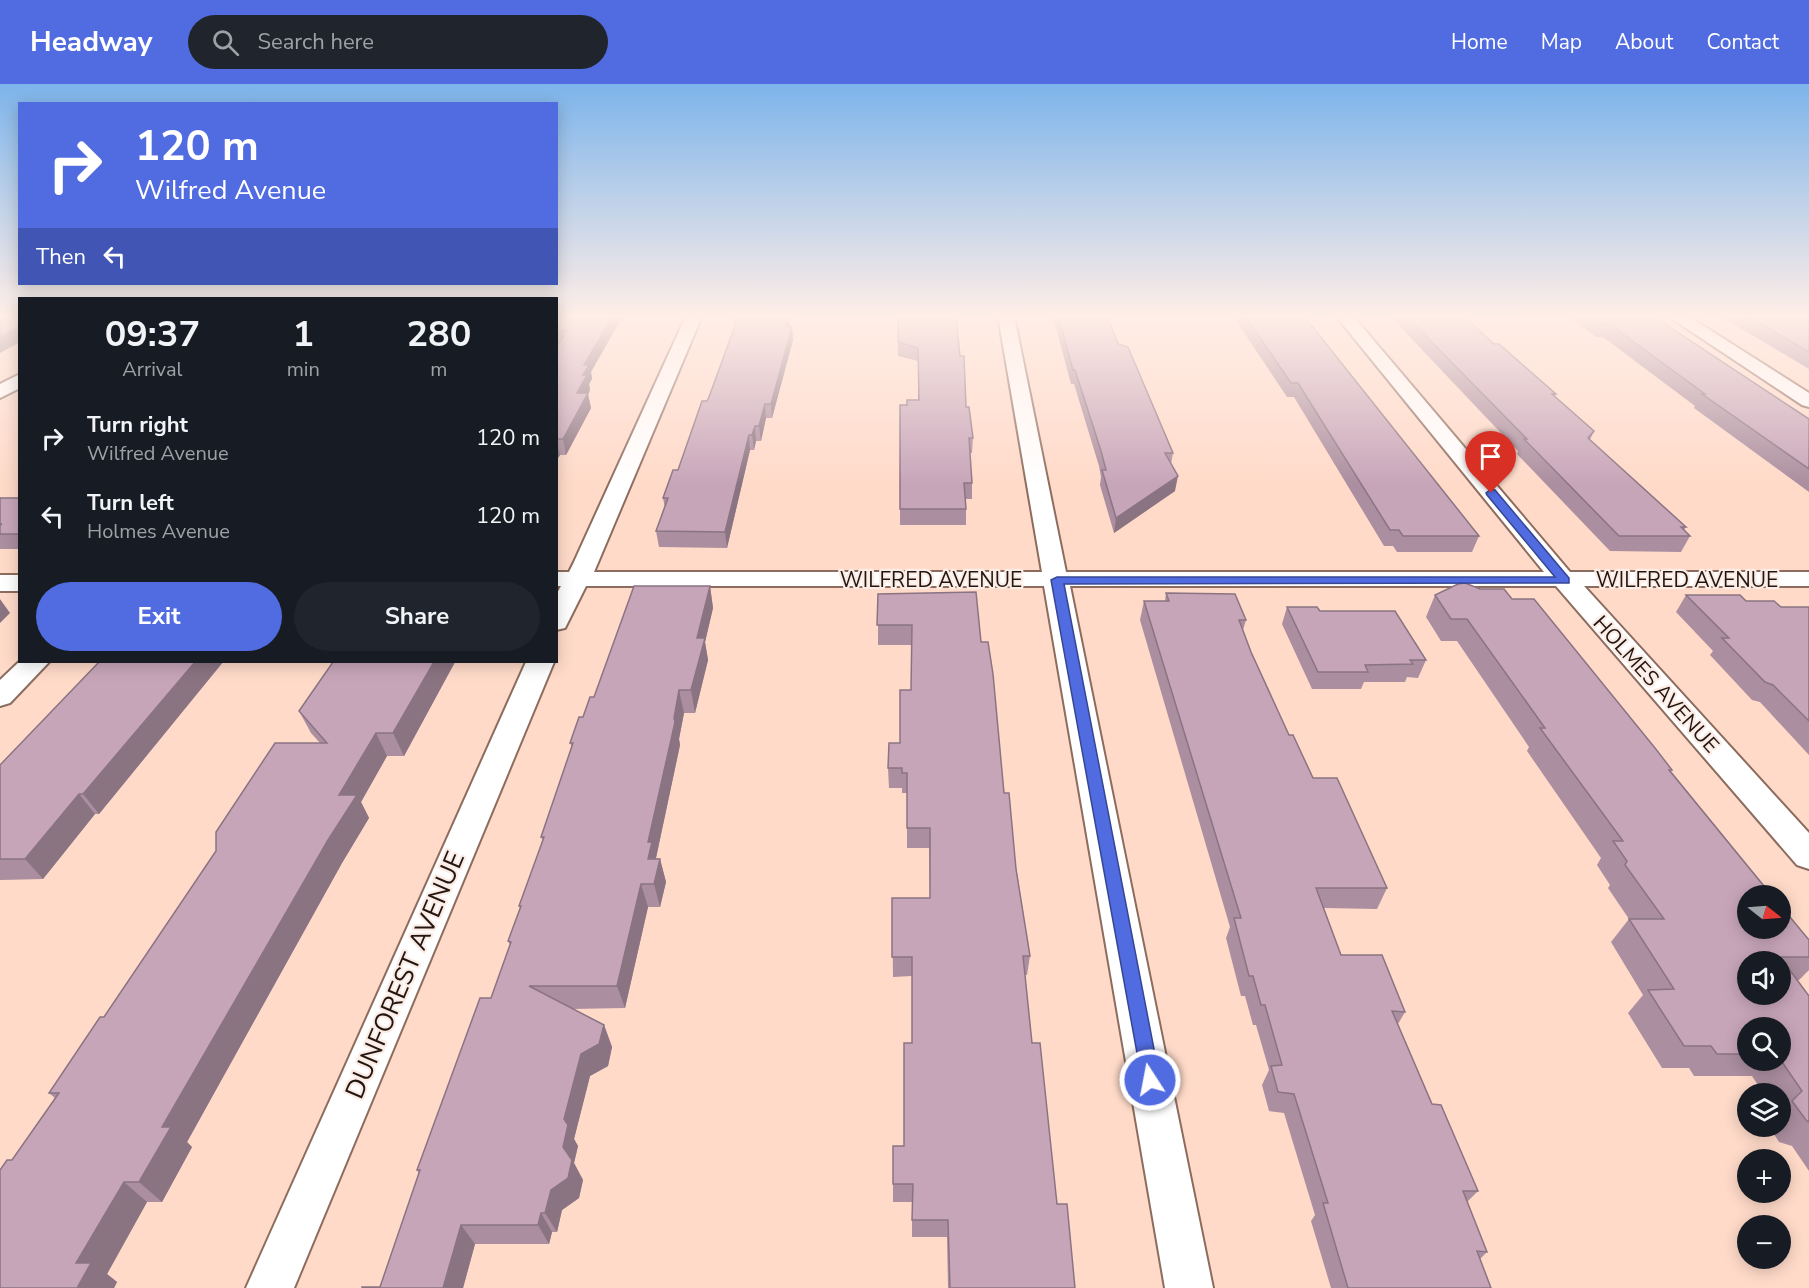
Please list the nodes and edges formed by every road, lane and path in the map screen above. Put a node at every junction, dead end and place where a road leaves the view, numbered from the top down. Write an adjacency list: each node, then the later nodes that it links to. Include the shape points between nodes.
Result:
1 (667, 372): 8 (street)
2 (1017, 372): 10 (street)
3 (1391, 372): 11 (street, HOLMES AVENUE)
4 (1764, 372): 7 (street)
5 (18, 380): 6 (street)
6 (0, 392)
7 (1809, 401)
8 (567, 579): 10 (street, WILFRED AVENUE); 14 (street)
9 (1809, 579): 11 (street, WILFRED AVENUE)
10 (1057, 580): 11 (street, WILFRED AVENUE); 20 (street)
11 (1565, 581): 18 (street, HOLMES AVENUE)
12 (0, 583): 13 (street)
13 (18, 583)
14 (558, 614)
15 (34, 663): 17 (street)
16 (540, 663): 19 (street, DUNFOREST AVENUE)
17 (0, 696)
18 (1809, 856)
19 (270, 1288)
20 (1189, 1288)

